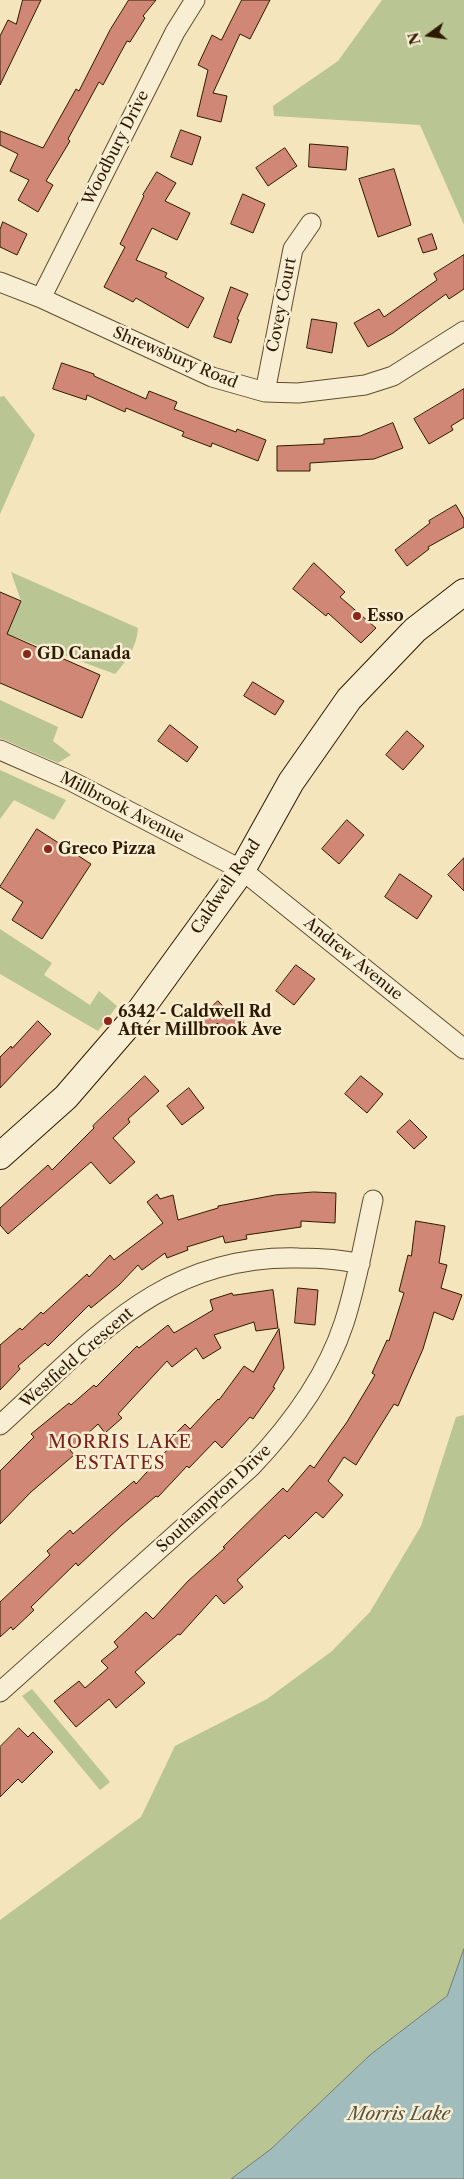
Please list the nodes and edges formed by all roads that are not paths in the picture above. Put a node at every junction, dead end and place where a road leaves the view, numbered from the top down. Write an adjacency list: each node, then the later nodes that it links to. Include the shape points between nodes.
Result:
1 (195, 0): 4 (street, Woodbury Drive, via 175,32)
2 (311, 223): 6 (street, Covey Court, via 293,249)
3 (0, 282): 4 (street, Shrewsbury Road)
4 (41, 298): 6 (street, Shrewsbury Road, via 212,378)
5 (464, 331): 6 (street, Shrewsbury Road, via 393,376 365,385 306,393)
6 (264, 392)
7 (464, 592): 9 (street, Caldwell Road, via 409,635 349,699 291,782)
8 (0, 750): 9 (street, Millbrook Avenue, via 71,781)
9 (242, 870): 10 (street, Andrew Avenue); 11 (street, Caldwell Road, via 136,1016 100,1059 66,1097)
10 (464, 1049)
11 (0, 1156)
12 (373, 1200): 13 (street, Southampton Drive)
13 (360, 1264): 14 (street, Westfield Crescent, via 310,1258 271,1258 225,1264 190,1276 147,1298 117,1320); 15 (street, Southampton Drive, via 344,1323 331,1354 299,1410 276,1441 252,1467)
14 (0, 1425)
15 (0, 1692)

